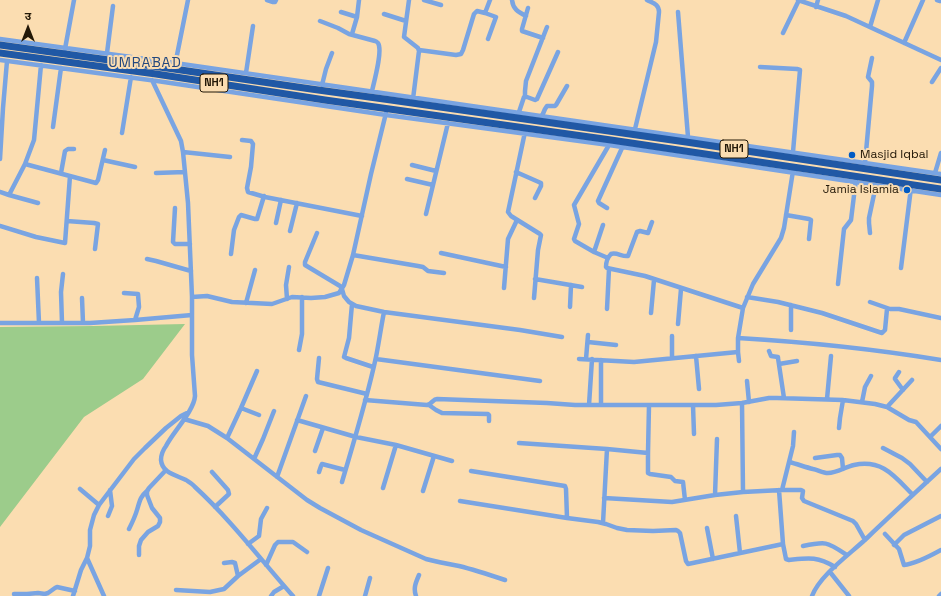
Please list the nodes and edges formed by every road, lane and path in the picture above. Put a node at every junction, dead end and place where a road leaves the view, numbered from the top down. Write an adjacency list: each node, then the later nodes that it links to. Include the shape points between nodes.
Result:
1 (74, 0): 38 (street)
2 (188, 0): 49 (street)
3 (267, 0): 4 (street)
4 (276, 0)
5 (359, 0): 24 (street)
6 (409, 0): 26 (street)
7 (424, 0): 15 (street)
8 (490, 0): 21 (street)
9 (512, 0): 23 (street, via 516,10)
10 (646, 0): 70 (street, via 657,5 659,12 656,42)
11 (798, 0): 17 (street); 30 (street)
12 (818, 0): 17 (street)
13 (878, 0): 29 (street)
14 (923, 0): 35 (street)
15 (440, 5)
16 (113, 6): 41 (street)
17 (816, 6): 29 (street)
18 (528, 8): 23 (street)
19 (341, 12): 24 (street)
20 (678, 12): 72 (street)
21 (485, 13): 34 (street, via 496,18); 37 (street, via 475,13 461,54)
22 (384, 14): 26 (street)
23 (526, 16): 32 (street, via 522,31)
24 (357, 17): 31 (street)
25 (320, 21): 31 (street)
26 (406, 21): 37 (street, via 404,37)
27 (253, 26): 53 (street)
28 (547, 27): 32 (street)
29 (870, 27): 35 (street)
30 (783, 33)
31 (352, 34): 60 (street, via 378,43 379,59)
32 (543, 38): 61 (street, via 526,81)
33 (0, 39): 38 (street)
34 (488, 39)
35 (904, 43): 46 (street)
36 (0, 45): 38 (highway, NH1)
37 (419, 50): 62 (street)
38 (65, 51): 41 (street); 49 (highway, NH1)
39 (558, 52): 61 (street, via 537,99)
40 (0, 53): 45 (highway, NH1)
41 (107, 53): 49 (street)
42 (332, 53): 57 (street)
43 (872, 58): 86 (street, via 868,77 872,86)
44 (0, 60): 47 (street)
45 (21, 60): 47 (street); 48 (highway, NH1)
46 (941, 60)
47 (7, 61): 74 (street)
48 (41, 62): 51 (street); 59 (highway, NH1, via 156,74); 87 (street, via 34,140)
49 (175, 66): 53 (street); 62 (highway, NH1, via 311,90)
50 (760, 67): 81 (street, via 800,70)
51 (61, 68): 54 (street); 67 (street)
52 (941, 68): 56 (street)
53 (246, 73): 57 (street)
54 (131, 77): 55 (street); 69 (street)
55 (152, 80): 59 (street); 80 (street, via 181,141)
56 (932, 82)
57 (322, 85): 60 (street)
58 (568, 86): 65 (street, via 556,105 547,106)
59 (236, 90): 63 (highway, NH1)
60 (372, 91): 62 (street)
61 (525, 97): 64 (street)
62 (413, 100): 64 (highway, NH1)
63 (386, 112): 66 (street); 68 (highway, NH1, via 428,114); 118 (street)
64 (517, 116): 65 (street); 70 (highway, NH1)
65 (542, 116): 70 (street)
66 (448, 124): 68 (street); 90 (street)
67 (53, 127)
68 (525, 131): 71 (highway, NH1); 93 (street)
69 (122, 133)
70 (637, 133): 72 (street); 75 (highway); 101 (highway, NH1)
71 (548, 134): 75 (highway, NH1); 76 (street)
72 (688, 137): 81 (street)
73 (242, 140): 109 (street, via 251,141 253,144 247,190)
74 (1, 143): 84 (street)
75 (637, 144): 91 (highway, NH1)
76 (609, 145): 77 (street); 131 (street, via 574,205 579,224 574,239)
77 (622, 148): 91 (street); 115 (street, via 598,201)
78 (74, 149): 94 (street, via 65,151)
79 (105, 150): 85 (street)
80 (183, 152): 83 (street); 92 (street)
81 (793, 152): 86 (street)
82 (941, 153): 96 (street)
83 (230, 157)
84 (0, 159)
85 (103, 160): 89 (street); 98 (street, via 97,183)
86 (865, 163): 96 (street)
87 (25, 164): 94 (street); 107 (street)
88 (412, 165): 90 (street)
89 (135, 167)
90 (436, 170): 102 (street)
91 (793, 170): 100 (highway, NH1); 117 (street)
92 (185, 172): 95 (street); 129 (street)
93 (516, 172): 110 (street, via 541,183); 119 (street, via 508,212)
94 (61, 173): 98 (street)
95 (156, 173)
96 (935, 173): 97 (street)
97 (941, 174)
98 (70, 176): 120 (street)
99 (407, 179): 102 (street)
100 (856, 179): 103 (street); 104 (highway, NH1, via 882,180); 148 (street, via 850,220 844,229)
101 (941, 180)
102 (433, 185): 116 (street)
103 (876, 185): 104 (street); 127 (street, via 869,218)
104 (911, 187): 105 (highway, NH1); 108 (street); 139 (street)
105 (941, 189)
106 (0, 192): 107 (street)
107 (9, 195): 112 (street)
108 (941, 195)
109 (264, 196): 111 (street); 133 (street, via 258,219 241,215 239,217)
110 (535, 198)
111 (281, 200): 113 (street); 122 (street)
112 (38, 203)
113 (297, 203): 118 (street); 125 (street)
114 (175, 208): 129 (street, via 173,242)
115 (607, 208)
116 (426, 214)
117 (786, 215): 128 (street, via 811,220); 157 (street, via 781,238)
118 (362, 216): 134 (street)
119 (517, 220): 138 (street, via 508,239); 146 (street, via 541,235)
120 (67, 221): 124 (street, via 66,243); 130 (street, via 98,224)
121 (652, 222): 135 (street, via 648,233 637,232 628,256 612,253)
122 (276, 223)
123 (603, 225): 131 (street)
124 (0, 226)
125 (290, 231)
126 (317, 233): 152 (street, via 305,265)
127 (870, 233)
128 (809, 239)
129 (190, 244): 141 (street)
130 (95, 249)
131 (594, 252): 135 (street)
132 (441, 253): 138 (street)
133 (231, 254)
134 (353, 255): 143 (street); 152 (street)
135 (608, 258): 140 (street, via 606,267)
136 (147, 259): 141 (street)
137 (289, 267): 160 (street)
138 (506, 267): 151 (street)
139 (900, 268)
140 (609, 269): 147 (street); 167 (street)
141 (191, 270): 155 (street)
142 (255, 270): 162 (street)
143 (444, 273)
144 (63, 274): 176 (street)
145 (37, 278): 175 (street)
146 (536, 279): 149 (street); 159 (street)
147 (654, 280): 153 (street); 170 (street)
148 (838, 284)
149 (571, 285): 150 (street); 165 (street)
150 (582, 287)
151 (504, 288)
152 (342, 289): 156 (street, via 330,296); 163 (street, via 344,296)
153 (681, 289): 166 (street); 178 (street)
154 (124, 293): 173 (street, via 138,294 139,307)
155 (192, 297): 162 (street, via 207,296); 171 (street)
156 (302, 297): 160 (street); 186 (street)
157 (747, 297): 164 (street); 166 (street)
158 (82, 298): 177 (street)
159 (534, 298)
160 (287, 299): 162 (street, via 272,304)
161 (870, 302): 168 (street)
162 (246, 303)
163 (352, 304): 169 (street); 202 (street, via 349,338 344,357)
164 (791, 305): 168 (street, via 831,315 882,333 885,330); 179 (street)
165 (570, 307)
166 (743, 308): 183 (street)
167 (607, 309)
168 (887, 309): 172 (street)
169 (384, 312): 182 (street); 192 (street)
170 (651, 313)
171 (192, 315): 173 (street); 227 (street, via 195,396)
172 (941, 318)
173 (135, 320): 177 (street)
174 (0, 323): 175 (street)
175 (39, 323): 176 (street)
176 (62, 323): 177 (street)
177 (83, 323)
178 (678, 324)
179 (791, 330)
180 (588, 335): 184 (street)
181 (672, 336): 193 (street)
182 (562, 337)
183 (738, 338): 188 (street); 198 (street, via 880,351)
184 (588, 342): 185 (street); 195 (street)
185 (616, 345)
186 (300, 350)
187 (769, 351): 201 (street, via 771,356 778,357)
188 (738, 352): 189 (street); 199 (street)
189 (696, 356): 193 (street); 209 (street)
190 (831, 356): 214 (street)
191 (319, 358): 211 (street, via 318,382)
192 (376, 358): 202 (street); 207 (street)
193 (672, 358): 197 (street, via 634,362)
194 (579, 359): 195 (street)
195 (586, 359): 196 (street)
196 (592, 359): 197 (street); 221 (street)
197 (601, 360): 222 (street)
198 (941, 360)
199 (739, 361)
200 (797, 361): 201 (street)
201 (780, 364): 213 (street)
202 (373, 367): 211 (street)
203 (257, 371): 226 (street)
204 (899, 372): 210 (street, via 895,380)
205 (871, 376): 218 (street, via 865,387)
206 (912, 380): 210 (street)
207 (540, 381)
208 (747, 381): 217 (street)
209 (698, 389)
210 (903, 390): 225 (street)
211 (367, 394): 215 (street)
212 (306, 396): 231 (street)
213 (784, 398): 214 (street); 217 (street)
214 (827, 399): 216 (street)
215 (365, 400): 220 (street); 238 (street)
216 (844, 400): 218 (street); 235 (street)
217 (749, 402): 219 (street)
218 (862, 402): 225 (street)
219 (742, 403): 224 (street); 270 (street)
220 (429, 405): 221 (street, via 437,399); 232 (street, via 442,413 488,414)
221 (589, 405): 222 (street)
222 (601, 405): 223 (street)
223 (649, 405): 224 (street); 248 (street)
224 (693, 405): 237 (street)
225 (886, 407): 239 (street, via 916,422)
226 (242, 408): 229 (street); 240 (street)
227 (189, 412): 230 (street); 267 (street, via 171,424 145,448)
228 (274, 412): 251 (street)
229 (259, 415)
230 (184, 419): 240 (street, via 208,426); 255 (street, via 162,453 161,461)
231 (297, 420): 234 (street); 261 (street)
232 (489, 421)
233 (941, 426): 239 (street)
234 (323, 428): 238 (street); 247 (street)
235 (839, 428)
236 (794, 432): 253 (street)
237 (694, 434)
238 (356, 437): 243 (street); 256 (street)
239 (930, 437): 245 (street)
240 (227, 438): 251 (street)
241 (717, 439): 271 (street)
242 (519, 443): 246 (street)
243 (396, 445): 249 (street); 264 (street)
244 (883, 448): 263 (street, via 910,464)
245 (941, 448)
246 (607, 449): 248 (street); 273 (street)
247 (315, 451)
248 (648, 453): 274 (street, via 648,473 683,482)
249 (434, 456): 252 (street); 269 (street)
250 (815, 458): 254 (street, via 840,455)
251 (254, 459): 261 (street)
252 (452, 461)
253 (789, 462): 254 (street, via 824,473); 268 (street)
254 (843, 469): 272 (street, via 862,464 881,466)
255 (166, 470): 265 (street); 277 (street, via 190,482)
256 (345, 470): 260 (street, via 322,464); 262 (street)
257 (471, 471): 282 (street, via 564,485)
258 (941, 471): 263 (street)
259 (212, 472): 277 (street, via 229,492)
260 (319, 472)
261 (277, 477): 308 (street, via 307,500 361,530 426,559)
262 (342, 482)
263 (926, 482): 272 (street)
264 (383, 488)
265 (148, 489): 285 (street, via 140,500); 295 (street, via 147,496 160,522 143,537)
266 (80, 490): 276 (street)
267 (110, 490): 276 (street); 279 (street, via 112,506)
268 (780, 490): 270 (street); 287 (street, via 802,490 804,501 853,521); 289 (street)
269 (423, 491)
270 (743, 492): 271 (street)
271 (715, 495): 274 (street)
272 (914, 495): 287 (street)
273 (604, 498): 274 (street, via 667,502); 283 (street)
274 (685, 500)
275 (460, 501): 282 (street)
276 (99, 505): 297 (street, via 90,530)
277 (215, 507): 288 (street)
278 (267, 508): 288 (street, via 261,519 259,536)
279 (108, 516)
280 (736, 516): 294 (street)
281 (941, 516): 290 (street, via 904,535)
282 (567, 518): 283 (street)
283 (603, 523): 299 (street, via 627,530 676,530 680,533 687,563)
284 (706, 528): 299 (street)
285 (129, 529)
286 (885, 534): 290 (street)
287 (865, 540): 296 (street)
288 (248, 544): 298 (street)
289 (783, 544): 294 (street); 302 (street, via 787,560 815,558)
290 (894, 545): 292 (street, via 906,565)
291 (803, 546): 296 (street, via 825,543)
292 (941, 550)
293 (307, 552): 301 (street, via 293,542 278,542)
294 (740, 553): 299 (street)
295 (139, 554)
296 (847, 555): 302 (street)
297 (87, 558): 311 (street); 316 (street)
298 (261, 559): 301 (street); 306 (street)
299 (713, 559)
300 (224, 563): 306 (street, via 235,563)
301 (266, 565): 309 (street)
302 (835, 567): 304 (street)
303 (328, 568): 319 (street)
304 (830, 572): 322 (street); 323 (street)
305 (419, 575): 321 (street, via 414,588)
306 (238, 576): 310 (street, via 224,589 217,591)
307 (370, 578): 320 (street)
308 (505, 580)
309 (284, 586): 317 (street); 318 (street)
310 (176, 590)
311 (75, 591): 314 (street, via 57,587); 315 (street)
312 (14, 594): 314 (street)
313 (941, 594): 324 (street)
314 (41, 595)
315 (73, 596)
316 (104, 596)
317 (271, 596)
318 (293, 596)
319 (319, 596)
320 (365, 596)
321 (416, 596)
322 (812, 596)
323 (849, 596)
324 (939, 596)

